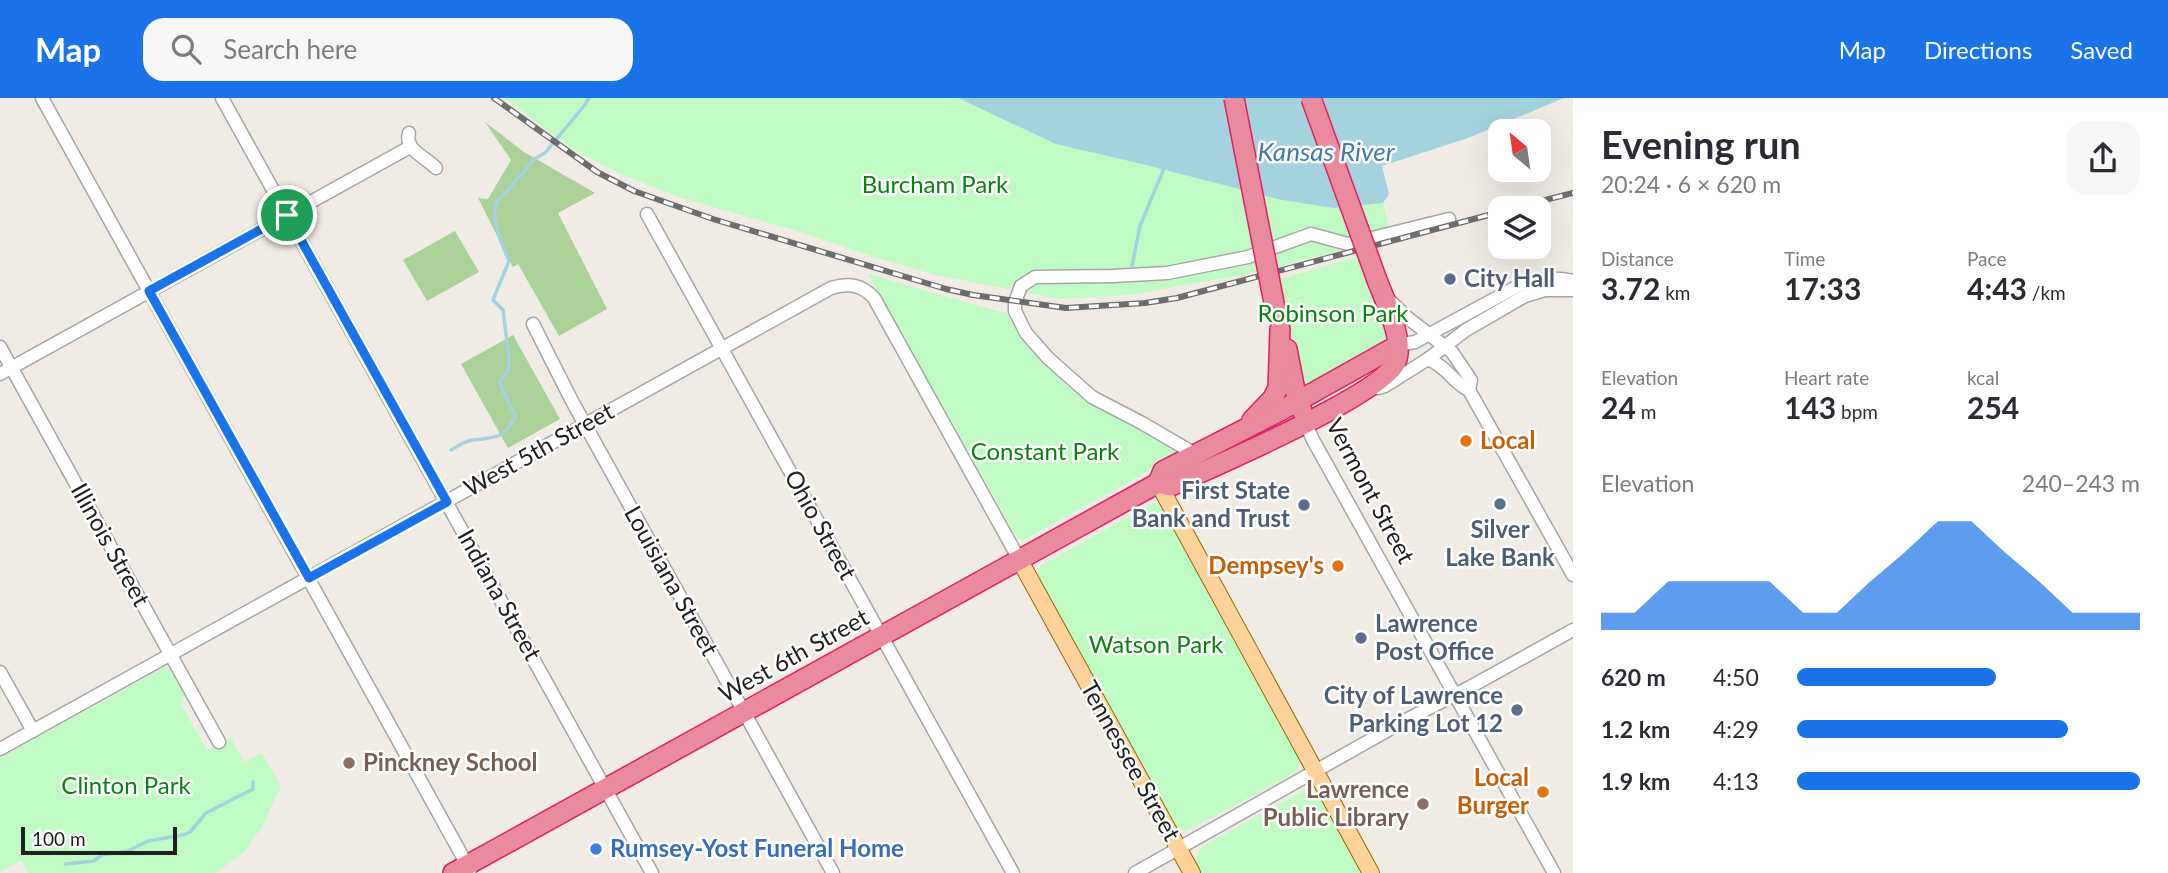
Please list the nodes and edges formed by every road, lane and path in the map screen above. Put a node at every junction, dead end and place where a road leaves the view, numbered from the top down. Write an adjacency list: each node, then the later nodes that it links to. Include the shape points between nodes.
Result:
1 (42, 98): 15 (street)
2 (222, 98): 9 (street, Indiana Street)
3 (1234, 98): 16 (highway, Vermont Street, bridge)
4 (1311, 98): 12 (highway, bridge)
5 (409, 133): 6 (street)
6 (410, 147): 7 (street); 9 (street)
7 (436, 169)
8 (648, 214): 22 (street, Ohio Street)
9 (287, 215): 15 (street); 33 (street, Indiana Street)
10 (1449, 219): 31 (street, via 1348,244 1311,234 1248,257 1167,273 1035,277 1021,286 1015,302 1018,320 1048,358 1092,397)
11 (1573, 281): 18 (street, West 6th Street, via 1553,278 1520,285)
12 (1379, 285): 18 (street, via 1398,309); 19 (highway)
13 (860, 286): 22 (street, West 5th Street, via 831,288); 34 (street, Tennessee Street, via 874,298)
14 (1573, 290): 20 (street, West 6th Street, via 1525,296)
15 (149, 291): 24 (street); 36 (street)
16 (1278, 321): 27 (highway, Vermont Street); 30 (highway, via 1276,392)
17 (533, 324): 29 (street, Louisiana Street)
18 (1429, 334): 19 (street, West 6th Street); 20 (street)
19 (1398, 345): 26 (highway, West 6th Street, via 1390,371); 27 (highway, West 6th Street)
20 (1446, 346): 23 (street, West 6th Street); 25 (street, via 1471,380)
21 (0, 347): 24 (street, Illinois Street)
22 (722, 348): 29 (street, West 5th Street); 38 (street, Ohio Street)
23 (1428, 359): 25 (street); 26 (street, West 6th Street, via 1385,386)
24 (6, 371): 39 (street, Illinois Street)
25 (1469, 390): 35 (street)
26 (1364, 392): 28 (highway, West 6th Street)
27 (1298, 401): 28 (highway, Vermont Street); 30 (highway, West 6th Street)
28 (1305, 422): 32 (highway, West 6th Street, via 1171,486); 41 (street, Vermont Street)
29 (584, 424): 33 (street, West 5th Street); 42 (street, Louisiana Street)
30 (1238, 433): 31 (highway, West 6th Street)
31 (1195, 454): 32 (highway, West 6th Street, via 1163,471)
32 (1158, 483): 34 (highway, West 6th Street); 46 (main road)
33 (447, 502): 36 (street, West 5th Street); 47 (street, Indiana Street)
34 (1019, 559): 38 (highway, West 6th Street); 48 (main road, Tennessee Street)
35 (1573, 575)
36 (309, 578): 39 (street, West 5th Street); 49 (street)
37 (1573, 630): 41 (street)
38 (881, 636): 42 (highway, West 6th Street); 52 (street, Ohio Street)
39 (171, 654): 43 (street, West 5th Street); 44 (street, Illinois Street)
40 (0, 672): 43 (street)
41 (1454, 695): 46 (street); 56 (street, Vermont Street)
42 (744, 712): 47 (highway, West 6th Street); 51 (street, Louisiana Street)
43 (33, 731): 45 (street, West 5th Street)
44 (219, 742)
45 (0, 749)
46 (1315, 772): 48 (street); 55 (main road)
47 (606, 788): 49 (highway, West 6th Street); 50 (street, Indiana Street)
48 (1178, 849): 53 (street); 54 (main road, Tennessee Street)
49 (464, 870)
50 (652, 873)
51 (833, 873)
52 (1013, 873)
53 (1135, 873)
54 (1192, 873)
55 (1371, 873)
56 (1554, 873)

